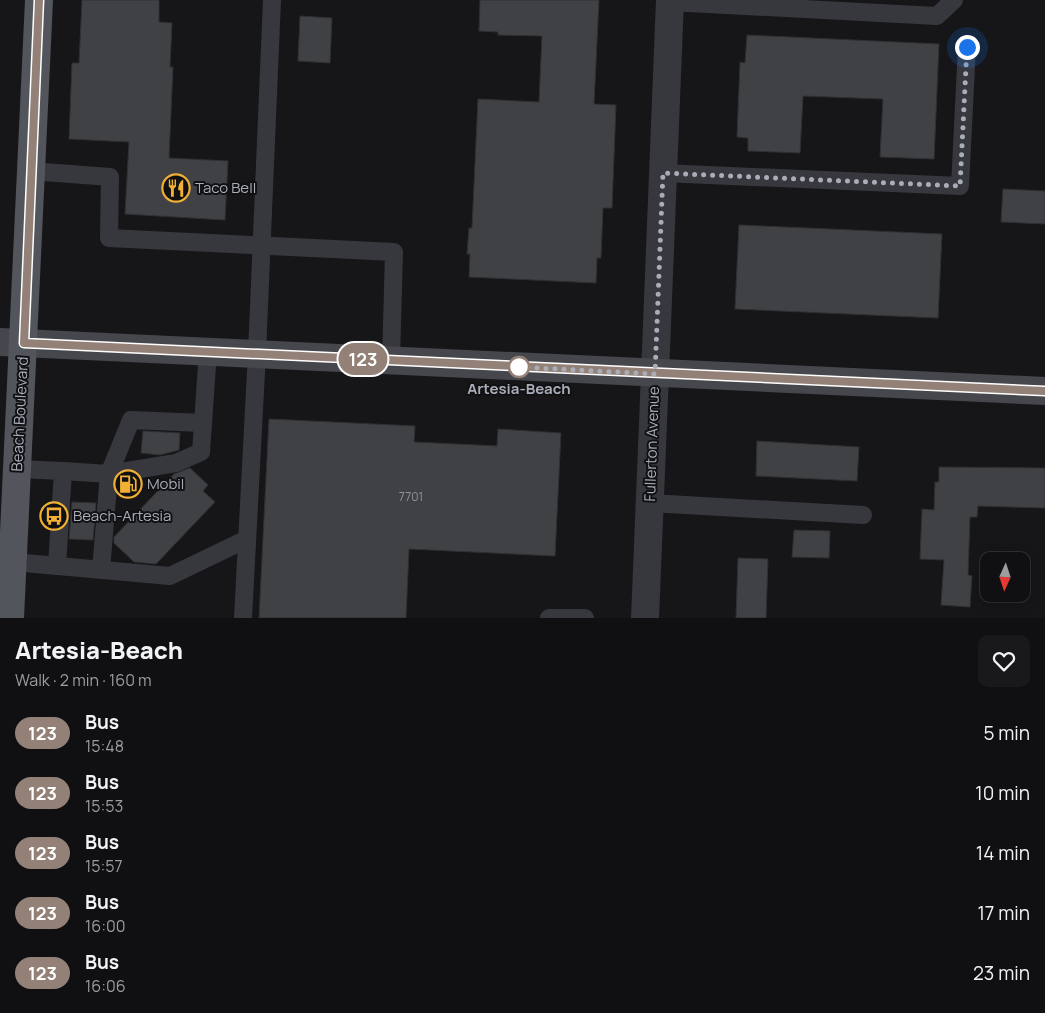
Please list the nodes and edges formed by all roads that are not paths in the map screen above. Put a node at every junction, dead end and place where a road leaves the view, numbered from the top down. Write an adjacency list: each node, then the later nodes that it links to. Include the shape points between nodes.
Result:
1 (39, 0): 6 (main road, Beach Boulevard)
2 (272, 0): 8 (lane)
3 (954, 0): 4 (lane, via 937,16)
4 (670, 1): 7 (street, Fullerton Avenue)
5 (967, 47): 7 (lane, via 960,186)
6 (31, 171): 8 (lane, via 110,176 110,238); 9 (main road, Beach Boulevard)
7 (663, 173): 13 (street, Fullerton Avenue)
8 (262, 246): 11 (lane); 12 (lane, via 394,252)
9 (12, 343): 10 (main road); 16 (main road, Beach Boulevard)
10 (208, 351): 11 (main road); 15 (lane)
11 (257, 353): 12 (main road); 21 (lane)
12 (392, 360): 13 (main road)
13 (655, 374): 14 (main road); 19 (street, Fullerton Avenue)
14 (1045, 391)
15 (203, 423): 18 (lane, via 201,452 176,463); 18 (lane, via 131,420)
16 (17, 470): 17 (lane); 22 (main road, Beach Boulevard)
17 (63, 471): 18 (lane); 23 (lane)
18 (109, 474): 24 (lane)
19 (650, 503): 20 (lane); 29 (street, Fullerton Avenue)
20 (863, 515)
21 (247, 539): 24 (lane, via 170,576); 26 (lane)
22 (13, 562): 23 (lane); 25 (main road, Beach Boulevard)
23 (57, 566): 24 (lane)
24 (101, 570)
25 (10, 618)
26 (243, 618)
27 (549, 618): 28 (lane)
28 (584, 618)
29 (645, 618)

